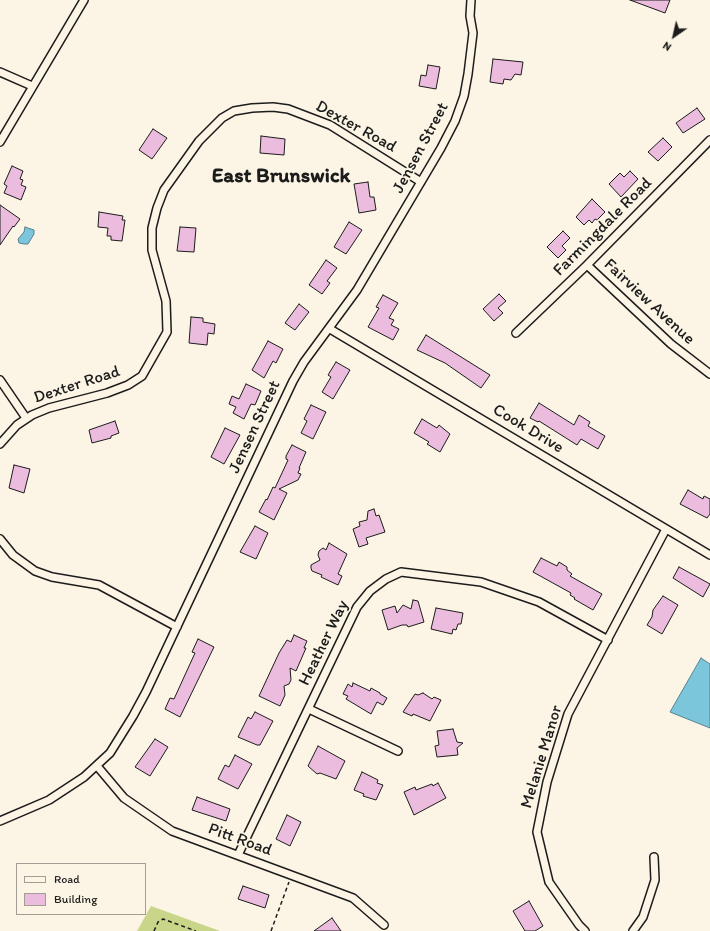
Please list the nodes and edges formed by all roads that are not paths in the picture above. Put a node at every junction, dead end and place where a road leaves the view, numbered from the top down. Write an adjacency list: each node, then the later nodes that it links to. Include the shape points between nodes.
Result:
1 (84, 0): 4 (street)
2 (471, 0): 7 (street, Jensen Street, via 473,33 464,96 455,121)
3 (0, 72): 4 (street)
4 (32, 86): 6 (street)
5 (710, 140): 8 (street, Farmingdale Road)
6 (0, 142)
7 (421, 182): 9 (street, Jensen Street, via 357,290); 13 (street, Dexter Road, via 330,125 288,109 252,108 234,111 222,118 199,141 164,190 156,208 152,228 152,250 166,301 167,332 142,376 107,393 49,408)
8 (587, 265): 10 (street, Farmingdale Road); 11 (street, Fairview Avenue, via 671,344)
9 (330, 329): 15 (street, Cook Drive); 18 (street, Jensen Street, via 304,362 293,381)
10 (516, 334)
11 (710, 374)
12 (0, 380): 13 (street)
13 (26, 418): 14 (street, Dexter Road, via 10,431)
14 (0, 444)
15 (666, 529): 17 (street, Cook Drive); 19 (street, Melanie Manor)
16 (0, 539): 18 (street, via 13,555 35,571 99,586)
17 (710, 555)
18 (177, 627): 22 (street, Jensen Street, via 133,716 110,753)
19 (608, 640): 20 (street, Heather Way, via 539,602 481,582 401,572 370,591 357,607); 27 (street, Melanie Manor, via 568,714 547,782 537,832 549,882)
20 (309, 709): 21 (street); 24 (street, Heather Way)
21 (398, 751)
22 (97, 766): 23 (street, Jensen Street, via 49,800); 24 (street, Pitt Road, via 124,798 172,831)
23 (1, 819)
24 (238, 855): 26 (street, Pitt Road, via 353,898)
25 (654, 857): 28 (street, via 655,880 643,917)
26 (384, 925)
27 (585, 931)
28 (633, 931)

